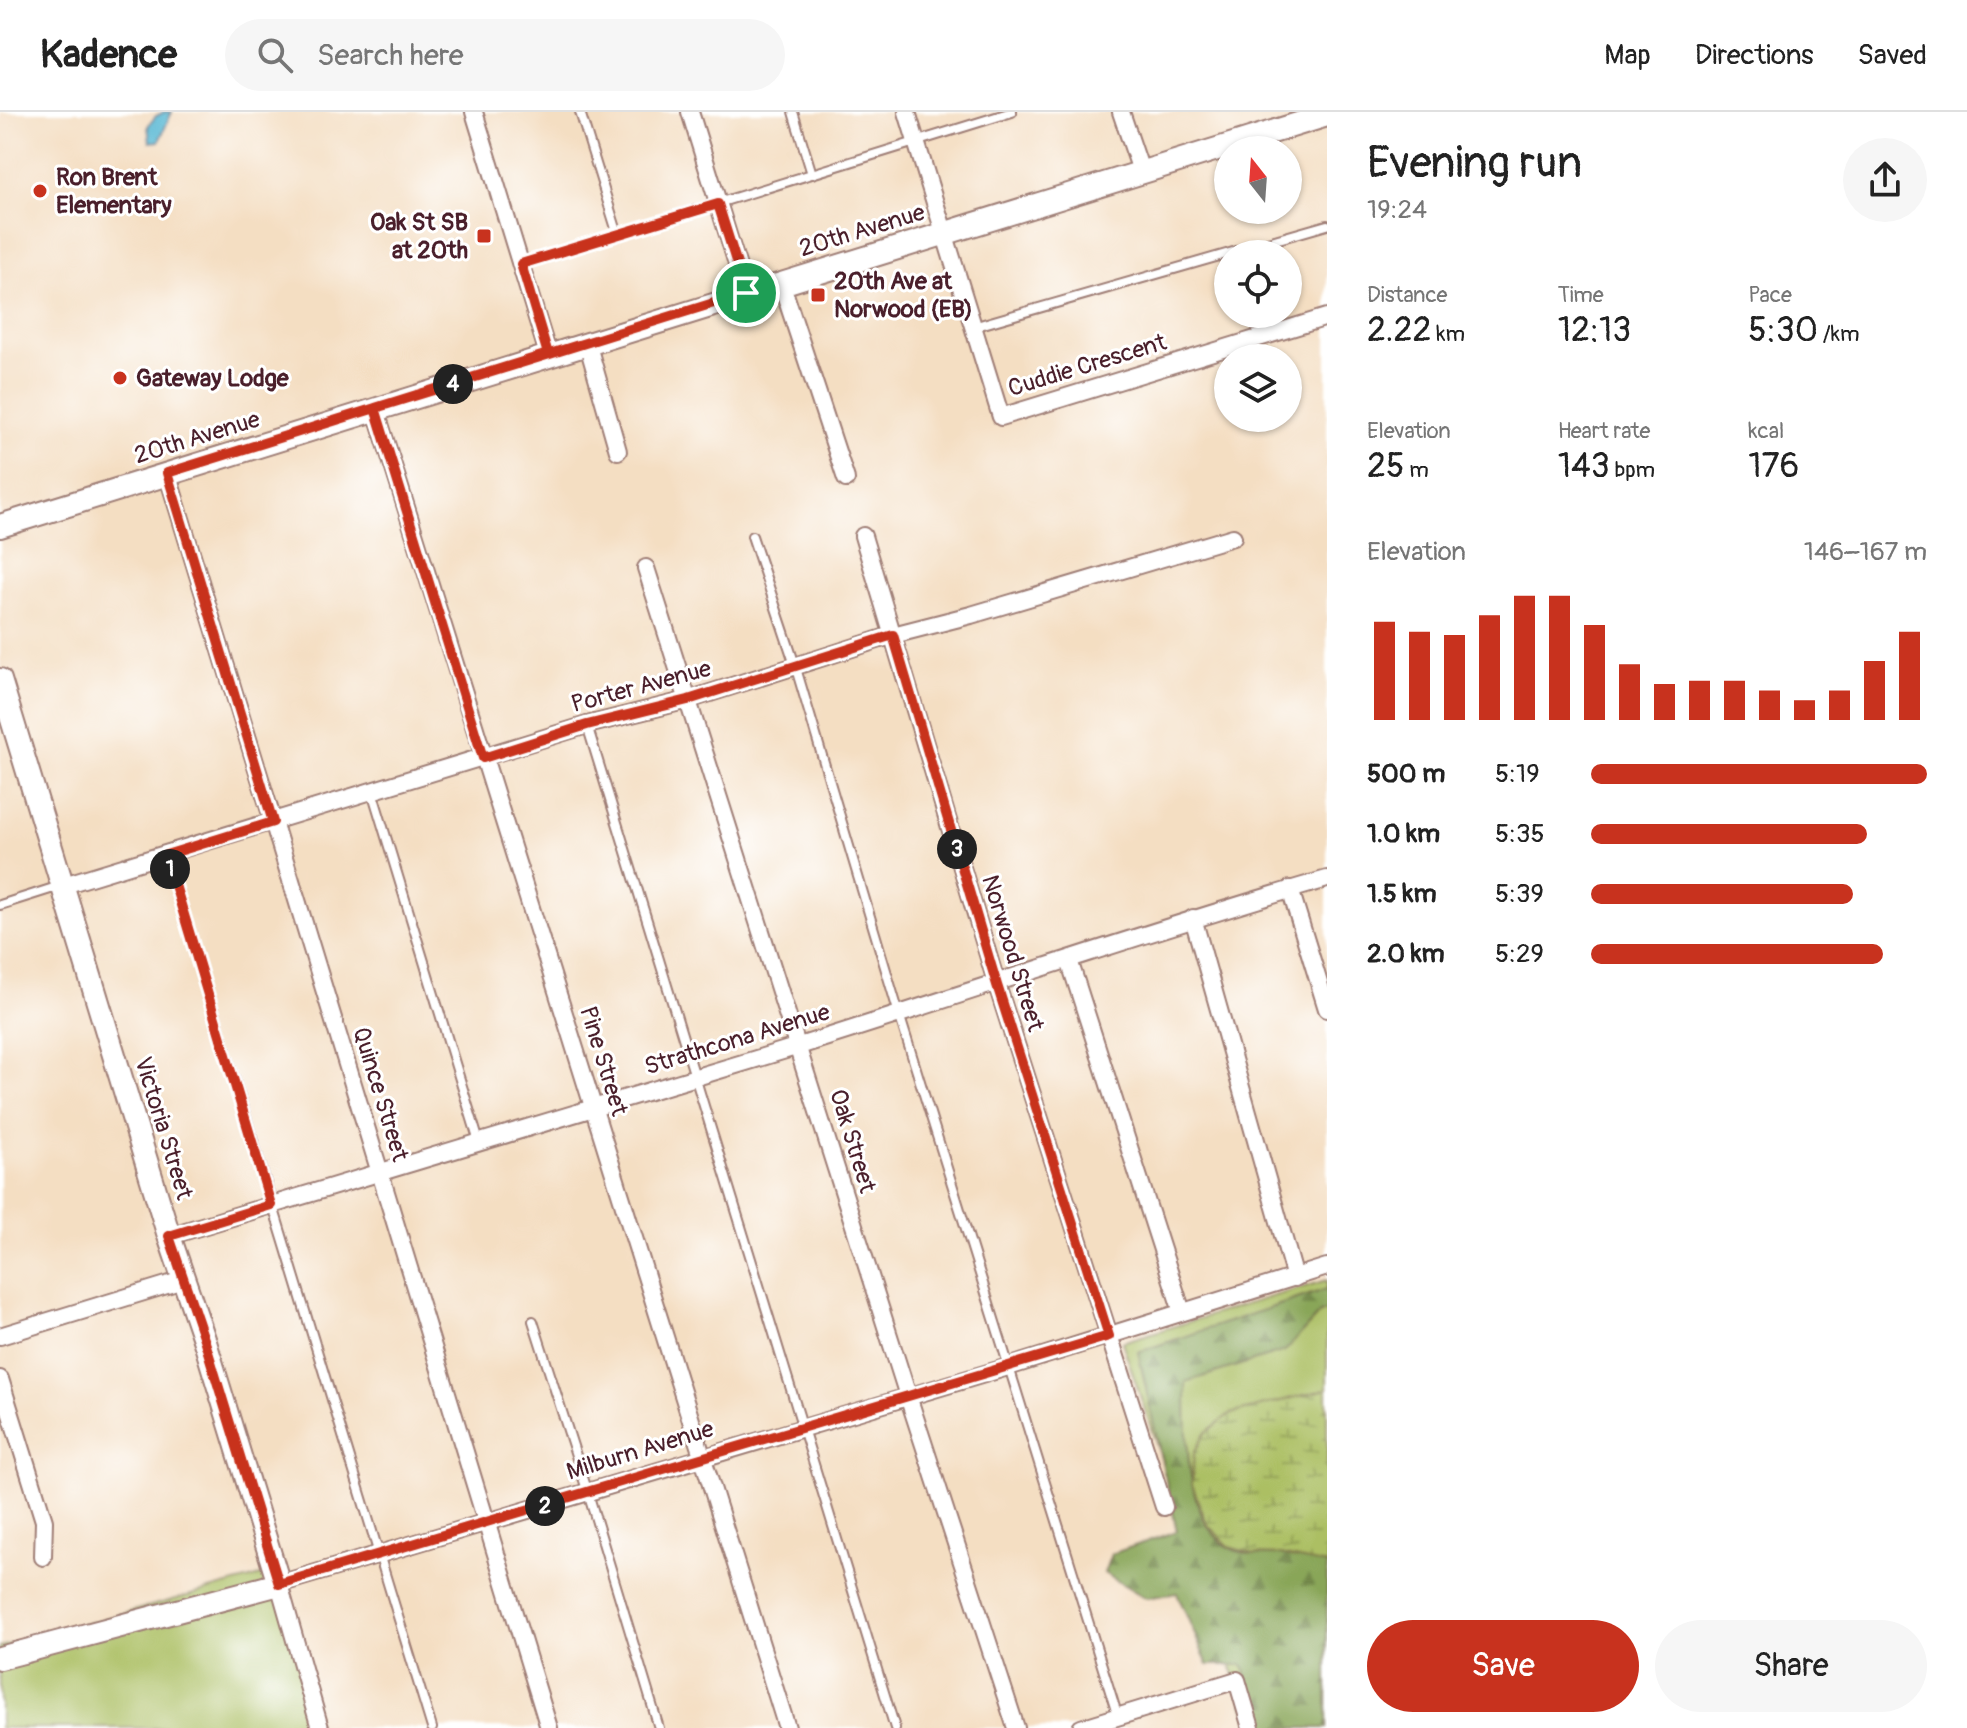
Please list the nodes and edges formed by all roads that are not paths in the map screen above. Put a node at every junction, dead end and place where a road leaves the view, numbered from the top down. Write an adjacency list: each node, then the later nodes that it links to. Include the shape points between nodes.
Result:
1 (474, 112): 16 (street)
2 (580, 112): 15 (lane)
3 (690, 112): 12 (street)
4 (793, 112): 11 (lane)
5 (907, 112): 9 (street, Cuddie Crescent)
6 (1121, 112): 10 (street)
7 (1009, 113): 9 (lane)
8 (1327, 115): 10 (street, 20th Avenue)
9 (916, 142): 11 (lane); 14 (street, Cuddie Crescent)
10 (1141, 171): 14 (street, 20th Avenue)
11 (812, 174): 12 (lane)
12 (718, 204): 15 (lane); 18 (street)
13 (1327, 225): 20 (lane)
14 (944, 232): 17 (street, 20th Avenue); 20 (street, Cuddie Crescent)
15 (618, 235): 16 (lane)
16 (521, 264): 22 (street)
17 (781, 282): 18 (street, 20th Avenue); 26 (street)
18 (746, 293): 21 (street, 20th Avenue)
19 (1327, 317): 20 (street, Cuddie Crescent, via 1001,417)
20 (973, 327)
21 (587, 342): 22 (street, 20th Avenue); 24 (street)
22 (548, 354): 23 (street, 20th Avenue)
23 (375, 408): 25 (street, 20th Avenue); 37 (street, Pine Street)
24 (618, 451)
25 (167, 473): 27 (street, 20th Avenue); 39 (street, Quince Street)
26 (846, 479)
27 (0, 526)
28 (752, 536): 33 (lane)
29 (863, 536): 32 (street, Norwood Street)
30 (1233, 537): 32 (street, Porter Avenue)
31 (646, 568): 35 (street, Oak Street)
32 (893, 635): 33 (street, Porter Avenue); 47 (street, Norwood Street)
33 (795, 665): 35 (street, Porter Avenue); 49 (lane)
34 (0, 680): 42 (street, Victoria Street)
35 (688, 700): 36 (street, Porter Avenue); 50 (street, Oak Street)
36 (587, 725): 37 (street, Porter Avenue); 51 (lane)
37 (483, 758): 38 (street, Porter Avenue); 52 (street, Pine Street)
38 (372, 791): 39 (street, Porter Avenue); 53 (lane)
39 (273, 822): 40 (street, Porter Avenue); 54 (street, Quince Street)
40 (166, 855): 42 (street, Porter Avenue); 55 (lane)
41 (1327, 879): 43 (street)
42 (64, 885): 44 (lane); 56 (street, Victoria Street)
43 (1290, 889): 45 (street, Strathcona Avenue); 48 (street)
44 (0, 905)
45 (1193, 918): 46 (street, Strathcona Avenue); 58 (street)
46 (1069, 960): 47 (street, Strathcona Avenue); 60 (street)
47 (997, 985): 49 (street, Strathcona Avenue); 63 (street, Norwood Street)
48 (1327, 1009)
49 (899, 1014): 50 (street, Strathcona Avenue); 64 (lane)
50 (798, 1046): 51 (street, Strathcona Avenue); 66 (street, Oak Street)
51 (696, 1077): 52 (street, Strathcona Avenue); 67 (lane)
52 (593, 1108): 53 (street, Strathcona Avenue); 68 (street, Pine Street)
53 (479, 1142): 54 (street, Strathcona Avenue)
54 (380, 1172): 55 (street, Strathcona Avenue); 71 (street, Quince Street)
55 (271, 1205): 56 (street, Strathcona Avenue); 72 (lane)
56 (169, 1236): 59 (street, Victoria Street)
57 (1327, 1267): 58 (street)
58 (1295, 1278): 60 (street)
59 (183, 1280): 62 (street); 74 (street, Victoria Street)
60 (1182, 1312): 63 (street)
61 (533, 1321): 69 (lane)
62 (0, 1336)
63 (1109, 1336): 64 (street, Milburn Avenue); 70 (street, Norwood Street)
64 (1008, 1367): 66 (street, Milburn Avenue); 76 (lane)
65 (0, 1379): 73 (street, via 44,1521)
66 (908, 1396): 67 (street, Milburn Avenue); 83 (street, Oak Street)
67 (803, 1428): 68 (street, Milburn Avenue); 82 (lane)
68 (703, 1458): 69 (street, Milburn Avenue); 81 (street, Pine Street)
69 (588, 1493): 71 (street, Milburn Avenue); 80 (lane)
70 (1164, 1507)
71 (487, 1524): 72 (street, Milburn Avenue); 79 (street, Quince Street)
72 (378, 1555): 74 (street, Milburn Avenue); 78 (lane)
73 (43, 1557)
74 (279, 1584): 75 (street, Milburn Avenue); 77 (street, Victoria Street)
75 (0, 1658)
76 (1118, 1717): 84 (street); 85 (street, via 1237,1680)
77 (320, 1728)
78 (432, 1728)
79 (549, 1728)
80 (659, 1728)
81 (787, 1728)
82 (895, 1728)
83 (1016, 1728)
84 (1081, 1728)
85 (1251, 1728)

